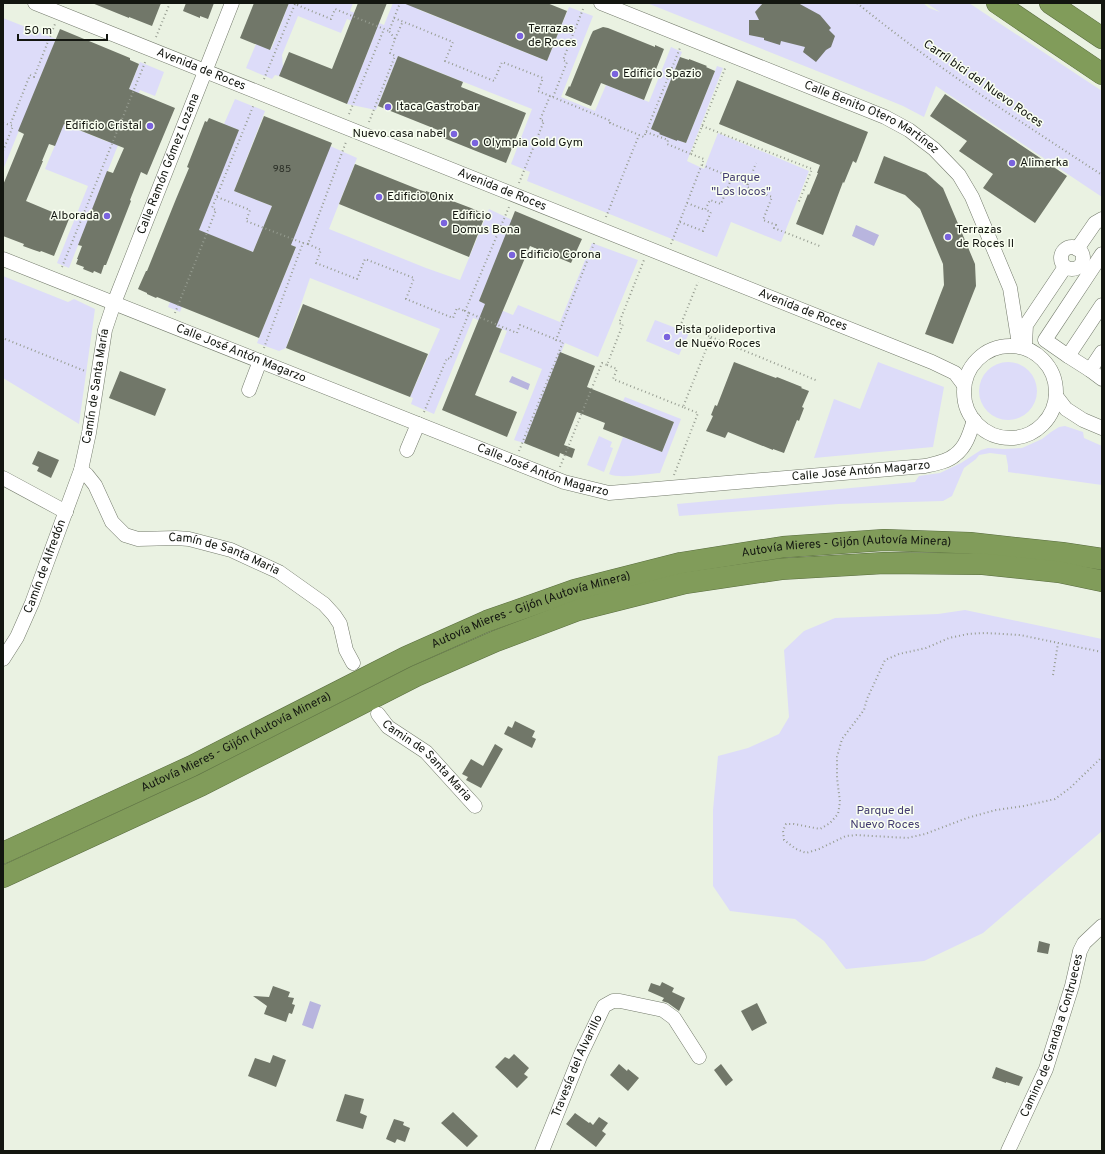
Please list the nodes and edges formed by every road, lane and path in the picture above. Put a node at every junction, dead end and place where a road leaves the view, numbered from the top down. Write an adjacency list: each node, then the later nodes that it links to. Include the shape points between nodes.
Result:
1 (35, 3): 22 (street, Avenida de Roces)
2 (170, 3): 16 (path)
3 (232, 3): 22 (street, Calle Ramón Gómez Lozana)
4 (400, 3): 11 (path)
5 (601, 3): 69 (street, Calle Benito Otero Martínez, via 885,117 934,149 959,176 972,197 1010,288 1018,338)
6 (857, 3): 39 (path, Carríl bici del Nuevo Roces, via 990,102)
7 (997, 3): 23 (highway)
8 (1050, 3): 17 (highway)
9 (298, 4): 14 (path, via 331,19 335,9); 24 (path, via 295,4)
10 (583, 9): 25 (path, via 563,60 567,62)
11 (394, 18): 12 (path); 15 (path)
12 (403, 21): 18 (path); 25 (path, via 453,42 446,61 494,81 502,62 543,78 538,91)
13 (56, 23): 30 (path, via 34,77 30,75)
14 (384, 29): 15 (path); 27 (path)
15 (389, 31): 18 (path)
16 (156, 37)
17 (1102, 38)
18 (395, 40): 28 (path, via 390,53 395,56)
19 (680, 48): 32 (path)
20 (146, 59): 59 (path)
21 (726, 66): 31 (path)
22 (205, 71): 61 (street, Calle Ramón Gómez Lozana); 78 (street, Avenida de Roces, via 932,362 954,373)
23 (1102, 74)
24 (264, 79)
25 (551, 96): 33 (path); 41 (path, via 540,120 544,121)
26 (254, 104): 43 (path)
27 (349, 114)
28 (369, 122)
29 (3, 123): 30 (path)
30 (10, 125): 35 (path, via 13,126)
31 (702, 126): 36 (path); 45 (path, via 812,169)
32 (646, 132): 33 (path, via 644,137); 36 (path, via 668,140 667,144)
33 (639, 135): 48 (path)
34 (346, 141): 53 (path)
35 (3, 151)
36 (691, 154): 38 (path, via 704,159)
37 (756, 163): 42 (path)
38 (702, 166): 40 (path); 44 (path)
39 (1102, 175)
40 (732, 177): 42 (path); 47 (path, via 721,204 710,200)
41 (519, 183)
42 (748, 184): 55 (path, via 747,186 772,197 763,220 776,225 774,228)
43 (217, 197): 52 (path, via 250,210 246,221); 64 (path, via 212,208 216,210)
44 (687, 203): 47 (path); 50 (path)
45 (798, 204)
46 (509, 206): 63 (path)
47 (705, 210): 50 (path, via 710,212 703,231)
48 (605, 218)
49 (1102, 219): 69 (street, via 1095,222 1077,249 1082,256 1080,264 1073,269 1065,267 1026,325)
50 (680, 222): 54 (path)
51 (595, 241): 68 (path)
52 (303, 243): 53 (path); 71 (path)
53 (308, 244): 63 (path, via 321,250 316,264 357,280 365,259 414,278 406,299 454,318 457,308)
54 (670, 245)
55 (822, 247)
56 (1102, 254): 72 (street, via 1045,340)
57 (3, 259): 61 (street, Calle José Antón Magarzo)
58 (644, 260): 73 (path, via 619,323 623,324)
59 (62, 267)
60 (698, 282): 66 (path, via 681,324)
61 (114, 303): 71 (street, Calle José Antón Magarzo); 90 (street, Camín de Santa María, via 105,330)
62 (1102, 305): 72 (street)
63 (465, 311): 65 (path)
64 (175, 312)
65 (469, 313): 68 (path, via 517,332 520,325); 82 (path)
66 (711, 337): 77 (path); 81 (path)
67 (5, 339): 75 (path)
68 (556, 340): 88 (path, via 562,342)
69 (1025, 348): 78 (street, via 1010,346 993,349 979,357 969,370); 80 (street, via 1045,362 1054,380)
70 (1102, 352): 74 (street)
71 (262, 355): 79 (street); 82 (street, Calle José Antón Magarzo)
72 (1068, 356): 74 (street)
73 (607, 365): 81 (path, via 617,369 613,379); 89 (path, via 602,363)
74 (1090, 370): 76 (street)
75 (90, 373)
76 (1102, 379)
77 (818, 380)
78 (964, 385): 83 (street, via 964,401)
79 (249, 390)
80 (1056, 396): 84 (street, via 1066,409); 85 (street, via 1052,412)
81 (683, 407): 91 (path, via 698,413)
82 (421, 418): 83 (street, Calle José Antón Magarzo, via 564,482 609,493 925,466 954,456 970,434); 87 (street)
83 (974, 420): 85 (street, via 990,434 1005,438 1019,438 1034,432)
84 (1083, 420): 85 (street, via 1061,417); 86 (street)
85 (1046, 421)
86 (1102, 428)
87 (407, 450)
88 (519, 451)
89 (560, 468)
90 (81, 470): 93 (street, Camín de Alfredón); 99 (street, Camín de Santa Maria, via 95,485 112,522 125,535 138,539 190,539 231,550 279,572 319,600 340,624 346,650)
91 (674, 474)
92 (3, 478): 93 (street)
93 (66, 512): 98 (street, Camín de Alfredón, via 32,603 17,637)
94 (1102, 559): 104 (highway, Autovía Mieres - Gijón (Autovía Minera), via 970,543 884,540 783,547 697,560 575,590 487,621 406,657 192,766)
95 (1102, 580): 105 (highway, via 1059,572 983,564 884,563 781,569 685,583 578,610 496,641 416,676 202,785)
96 (1058, 643): 97 (path); 100 (path); 102 (path, via 1020,635 968,634 885,660 864,710 842,739 837,756 836,778 840,802 838,814 820,829 786,824 783,831 784,840 806,853 819,850 846,836 907,838 925,834 967,818 1055,798 1070,788)
97 (1102, 652)
98 (3, 659)
99 (353, 663)
100 (1053, 675)
101 (378, 714): 103 (street, Camin de Santa Maria, via 388,727 426,752)
102 (1102, 757)
103 (475, 806)
104 (3, 853)
105 (3, 876)
106 (1102, 926): 109 (street, Camino de Granda a Contrueces, via 1084,943 1080,951 1072,986 1046,1069)
107 (699, 1057): 108 (street, Travesía del Alvarillo, via 674,1018 664,1010 620,1001 608,1003 604,1006 581,1054)
108 (542, 1151)
109 (1008, 1151)

